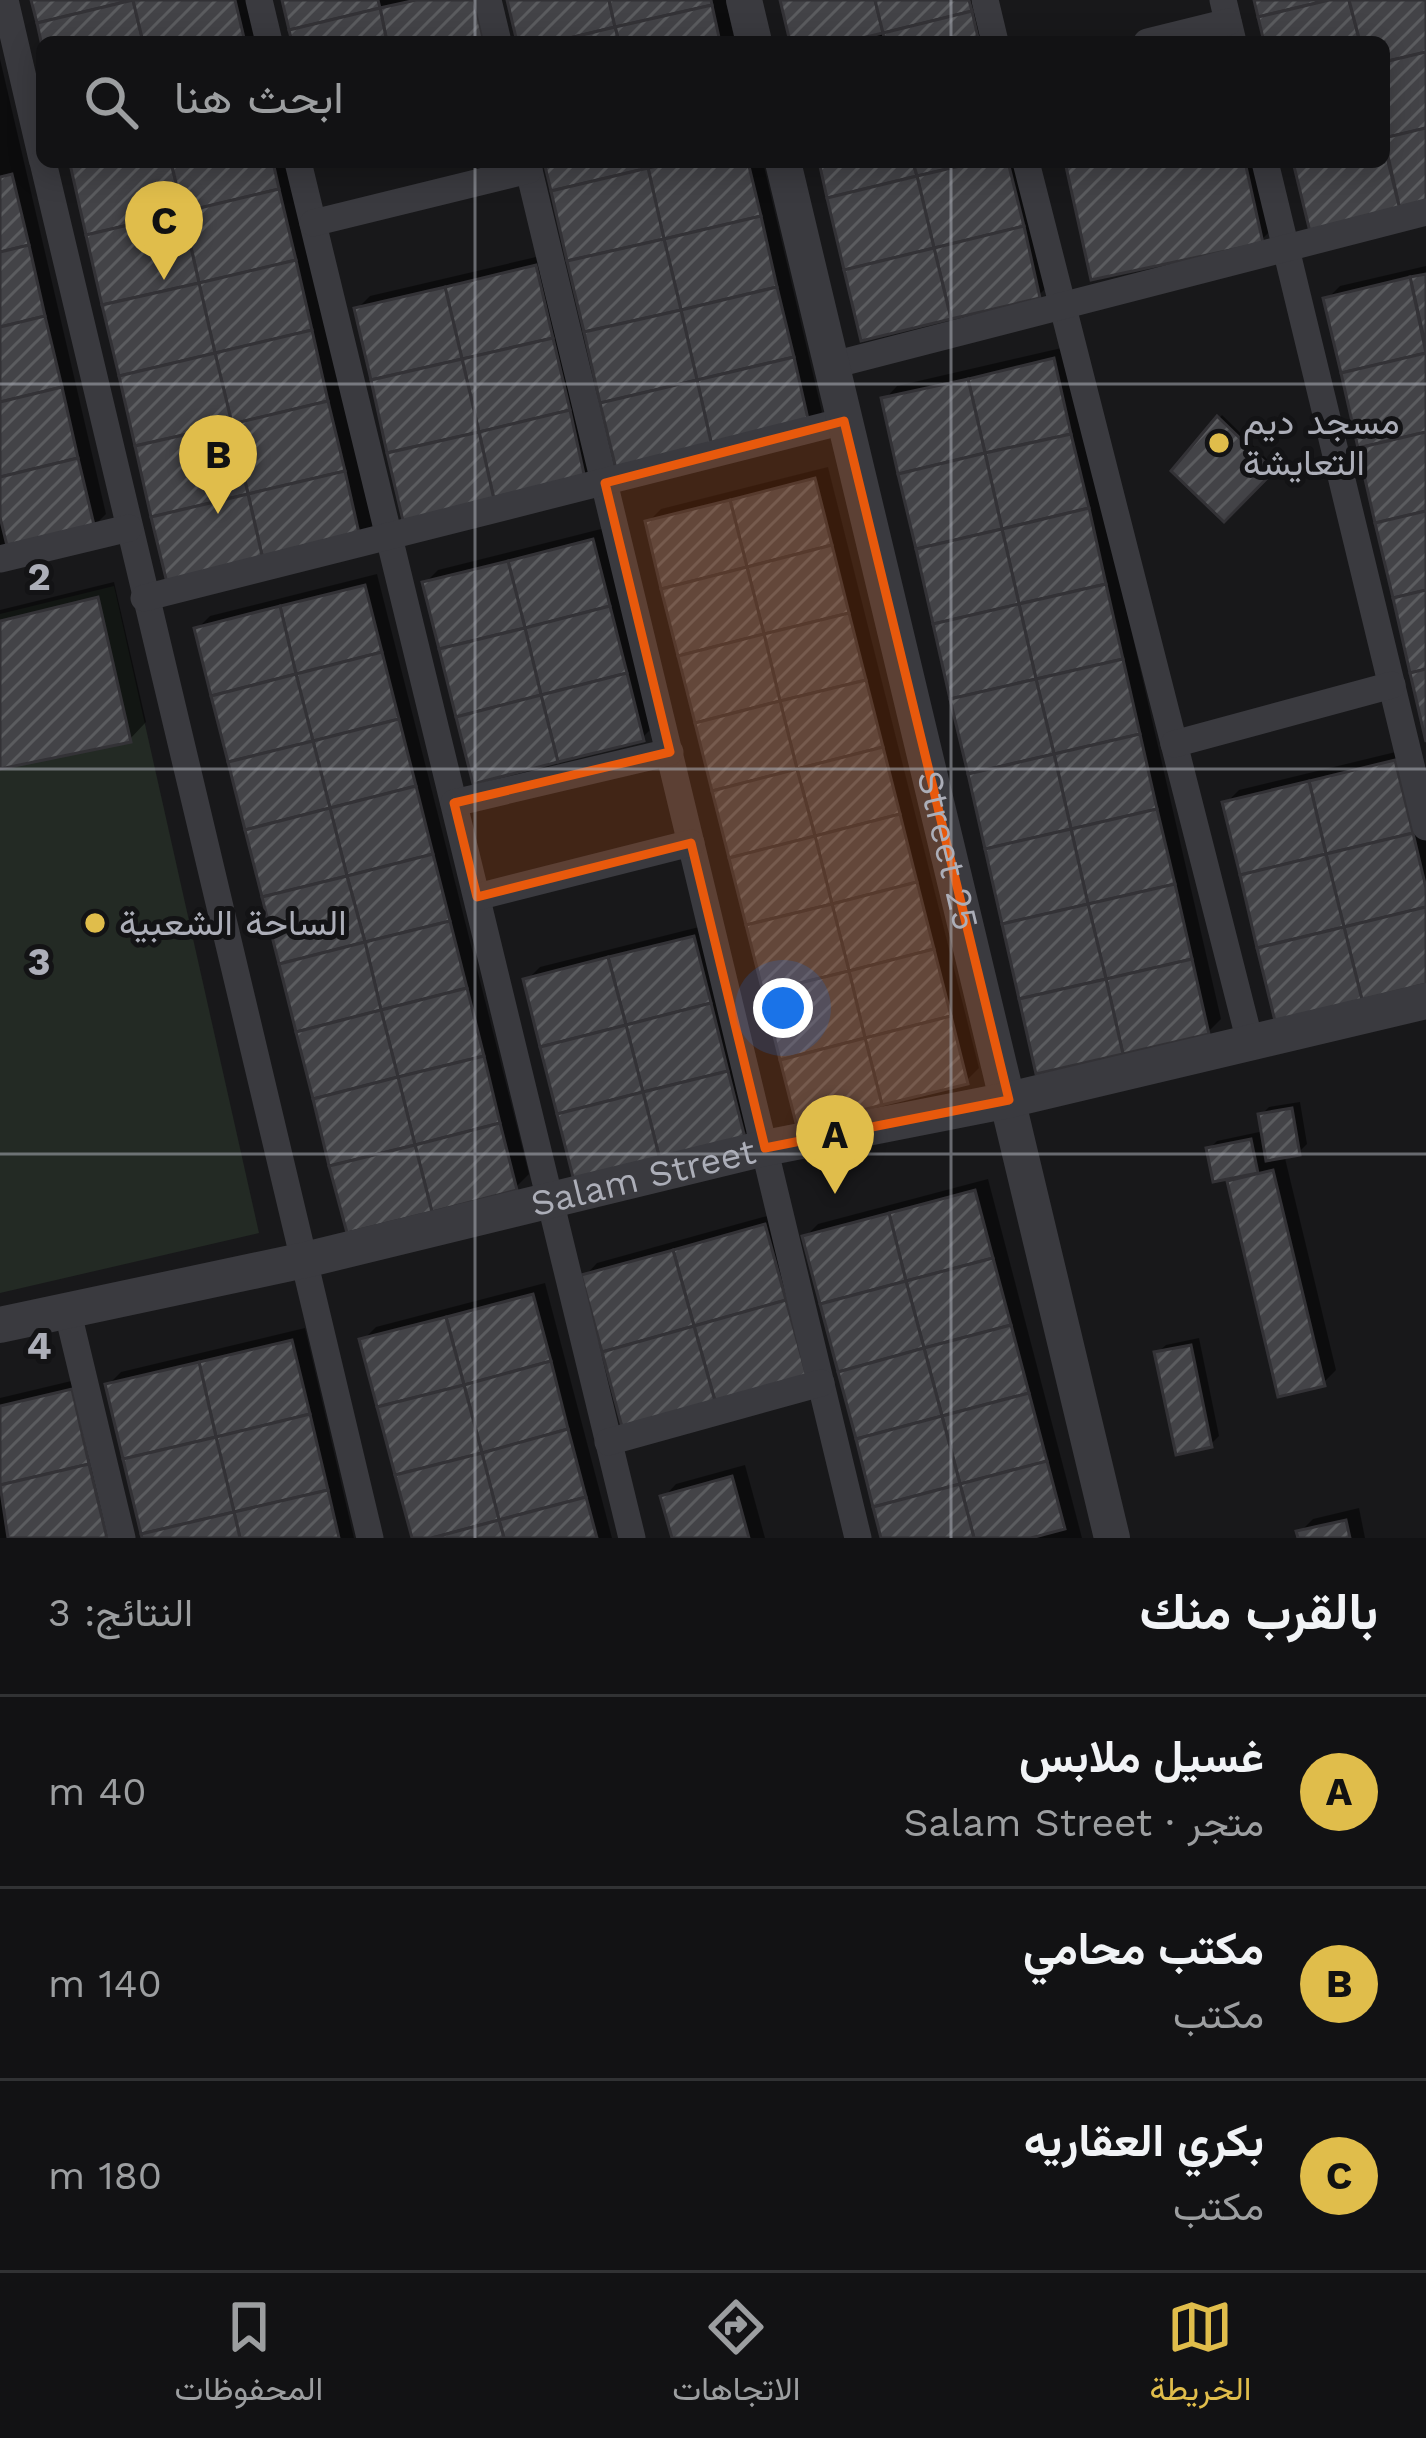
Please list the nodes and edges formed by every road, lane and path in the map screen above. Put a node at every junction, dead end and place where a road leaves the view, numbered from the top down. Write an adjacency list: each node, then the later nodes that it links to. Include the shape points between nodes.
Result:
1 (4, 0): 12 (street)
2 (259, 0): 7 (street)
3 (488, 0): 8 (street)
4 (744, 0): 9 (street)
5 (985, 0): 10 (street)
6 (1228, 21): 11 (street)
7 (268, 36)
8 (497, 36)
9 (753, 36)
10 (994, 36)
11 (1170, 36)
12 (36, 136)
13 (44, 168): 27 (street)
14 (299, 168): 21 (street)
15 (520, 168): 21 (street)
16 (528, 168): 26 (street)
17 (784, 168): 24 (street, Street 25)
18 (1027, 168): 23 (street)
19 (1267, 168): 22 (street)
20 (1426, 212): 22 (street)
21 (313, 223): 28 (street)
22 (1289, 249): 23 (street); 31 (street)
23 (1061, 304): 24 (street); 32 (street)
24 (833, 364): 25 (street, Street 25)
25 (844, 421): 26 (street); 40 (street, Street 25)
26 (605, 483): 28 (street); 33 (street)
27 (129, 528): 29 (street); 30 (street)
28 (390, 537): 30 (street); 34 (street)
29 (0, 559)
30 (144, 598): 43 (street)
31 (1392, 685): 32 (street); 35 (street)
32 (1174, 744): 39 (street)
33 (670, 752): 34 (street); 36 (street)
34 (454, 803): 37 (street)
35 (1426, 827)
36 (691, 842): 37 (street); 41 (street)
37 (478, 897): 42 (street)
38 (1426, 1001): 39 (street, Salam Street)
39 (1250, 1042): 40 (street, Salam Street)
40 (1009, 1100): 41 (street, Salam Street); 52 (street, Street 25)
41 (765, 1148): 42 (street, Salam Street); 46 (street)
42 (551, 1201): 43 (street, Salam Street); 47 (street)
43 (305, 1260): 44 (street, Salam Street); 49 (street)
44 (67, 1309): 45 (street, Salam Street); 48 (street)
45 (0, 1324)
46 (821, 1382): 47 (street); 51 (street)
47 (608, 1442): 50 (street)
48 (122, 1538)
49 (370, 1538)
50 (632, 1538)
51 (858, 1538)
52 (1112, 1538)

